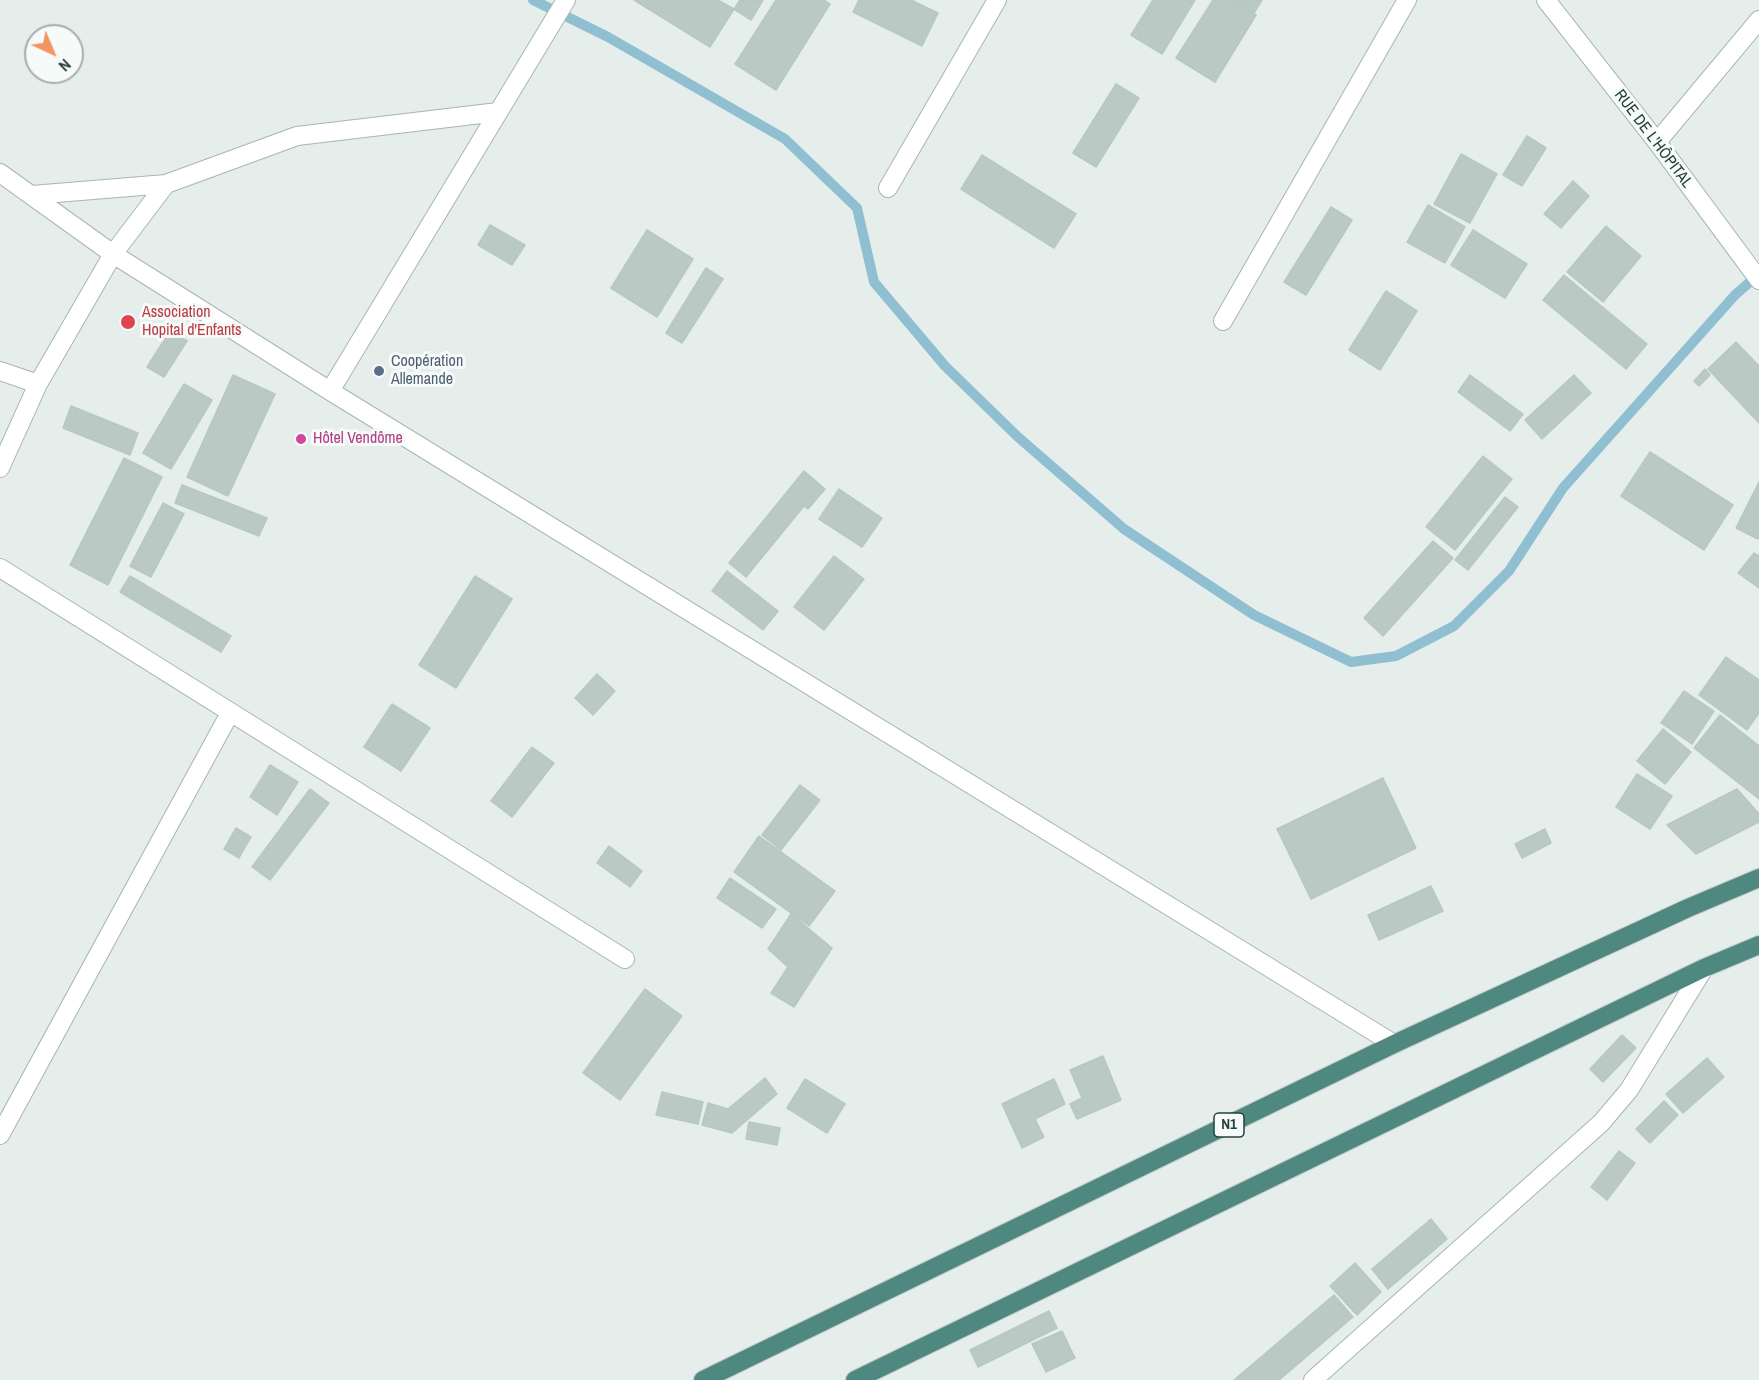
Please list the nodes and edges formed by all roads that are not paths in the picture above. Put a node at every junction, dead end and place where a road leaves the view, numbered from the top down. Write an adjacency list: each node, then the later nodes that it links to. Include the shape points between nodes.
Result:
1 (567, 0): 6 (street)
2 (998, 0): 10 (street)
3 (1407, 0): 14 (street)
4 (1546, 0): 7 (street, RUE DE L'HÔPITAL)
5 (1759, 20): 7 (street)
6 (498, 112): 9 (street, via 297,136); 17 (street)
7 (1657, 142): 13 (street, RUE DE L'HÔPITAL)
8 (0, 172): 11 (street)
9 (166, 184): 11 (street); 12 (street)
10 (888, 188)
11 (32, 195): 12 (street)
12 (113, 254): 16 (street); 17 (street)
13 (1759, 280)
14 (1223, 321)
15 (0, 371): 16 (street)
16 (38, 384): 18 (street)
17 (330, 391): 25 (street)
18 (0, 468)
19 (0, 568): 20 (street)
20 (230, 713): 23 (street); 26 (street)
21 (1759, 879): 25 (highway, N1)
22 (1759, 945): 24 (highway)
23 (624, 959)
24 (1704, 968): 28 (highway); 29 (street, via 1629,1090 1601,1123)
25 (1394, 1044): 27 (highway, N1)
26 (0, 1135)
27 (703, 1380)
28 (855, 1380)
29 (1313, 1380)

